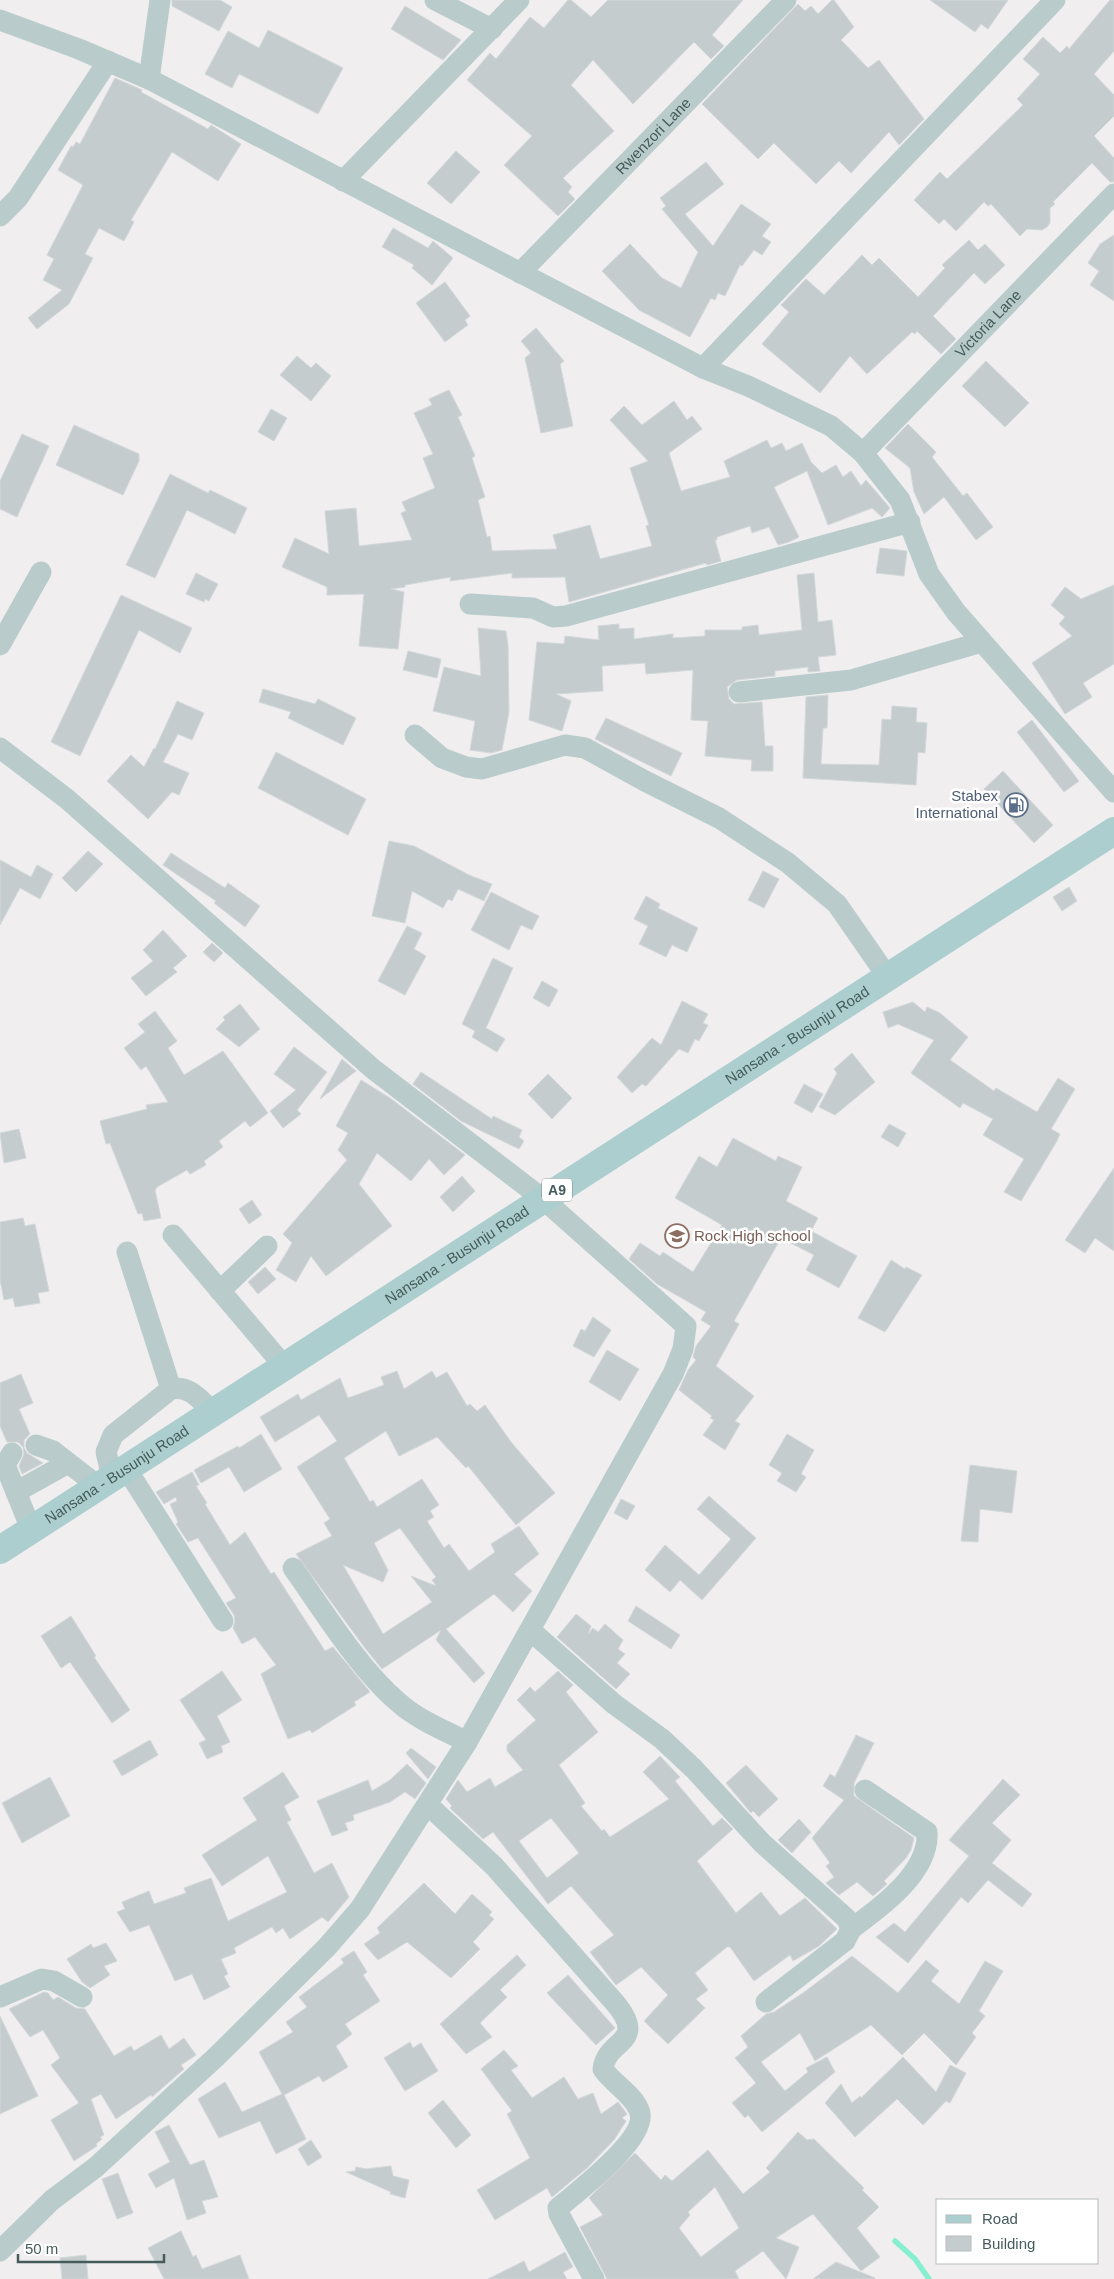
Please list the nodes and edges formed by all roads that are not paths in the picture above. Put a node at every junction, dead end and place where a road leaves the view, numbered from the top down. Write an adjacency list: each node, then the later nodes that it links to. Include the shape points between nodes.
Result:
1 (160, 0): 9 (street)
2 (435, 0): 7 (street)
3 (519, 0): 7 (street)
4 (786, 0): 13 (street, Rwenzori Lane)
5 (1055, 0): 14 (street)
6 (0, 20): 8 (street)
7 (492, 28): 10 (street)
8 (108, 61): 9 (street); 12 (street, via 18,198)
9 (149, 79): 10 (street)
10 (343, 182): 13 (street)
11 (1114, 194): 15 (street, Victoria Lane)
12 (0, 216)
13 (520, 273): 14 (street)
14 (703, 368): 15 (street, via 831,426)
15 (863, 453): 16 (street, via 900,500)
16 (910, 522): 18 (street, via 566,616 553,617 533,608); 19 (street, via 929,574)
17 (41, 572): 20 (street)
18 (470, 604)
19 (982, 642): 21 (street, via 850,680); 24 (street)
20 (0, 645)
21 (739, 692)
22 (415, 735): 26 (street, via 442,758 482,769 565,745 585,748 719,818 788,863 837,904)
23 (0, 748): 27 (street, via 66,799 373,1069)
24 (1114, 792)
25 (1114, 831): 26 (main road, Nansana - Busunju Road / A9)
26 (887, 976): 27 (main road, Nansana - Busunju Road / A9)
27 (542, 1199): 32 (main road, Nansana - Busunju Road / A9); 44 (street, via 686,1326 683,1349 673,1374)
28 (173, 1235): 31 (street)
29 (267, 1246): 31 (street)
30 (127, 1252): 33 (street)
31 (220, 1291): 32 (street)
32 (284, 1366): 34 (main road, Nansana - Busunju Road / A9)
33 (171, 1389): 34 (street, via 179,1387 191,1391); 38 (street, via 112,1435 106,1452)
34 (213, 1412): 38 (main road, Nansana - Busunju Road / A9)
35 (36, 1445): 37 (street, via 53,1451)
36 (12, 1453): 39 (street, via 5,1465)
37 (68, 1463): 38 (street); 39 (street)
38 (112, 1477): 40 (main road, Nansana - Busunju Road / A9); 43 (street)
39 (16, 1492): 40 (street)
40 (31, 1529): 41 (main road, Nansana - Busunju Road / A9)
41 (0, 1550)
42 (292, 1568): 45 (street, via 377,1683 422,1719)
43 (223, 1621)
44 (530, 1630): 45 (street); 48 (street, via 614,1704 662,1739 694,1768 762,1843 847,1919)
45 (467, 1742): 47 (street)
46 (865, 1790): 48 (street, via 926,1832 928,1843 924,1854 888,1901)
47 (428, 1805): 52 (street, via 360,1909 327,1947 216,2057 96,2167 52,2200); 53 (street, via 494,1866 623,2013 628,2026 627,2036 607,2057 603,2069 633,2100 640,2111 639,2124 624,2150 558,2208)
48 (851, 1929): 51 (street, via 845,1941)
49 (0, 1997): 50 (street, via 42,1979 54,1981)
50 (82, 1997)
51 (766, 2002)
52 (0, 2251)
53 (594, 2279)

